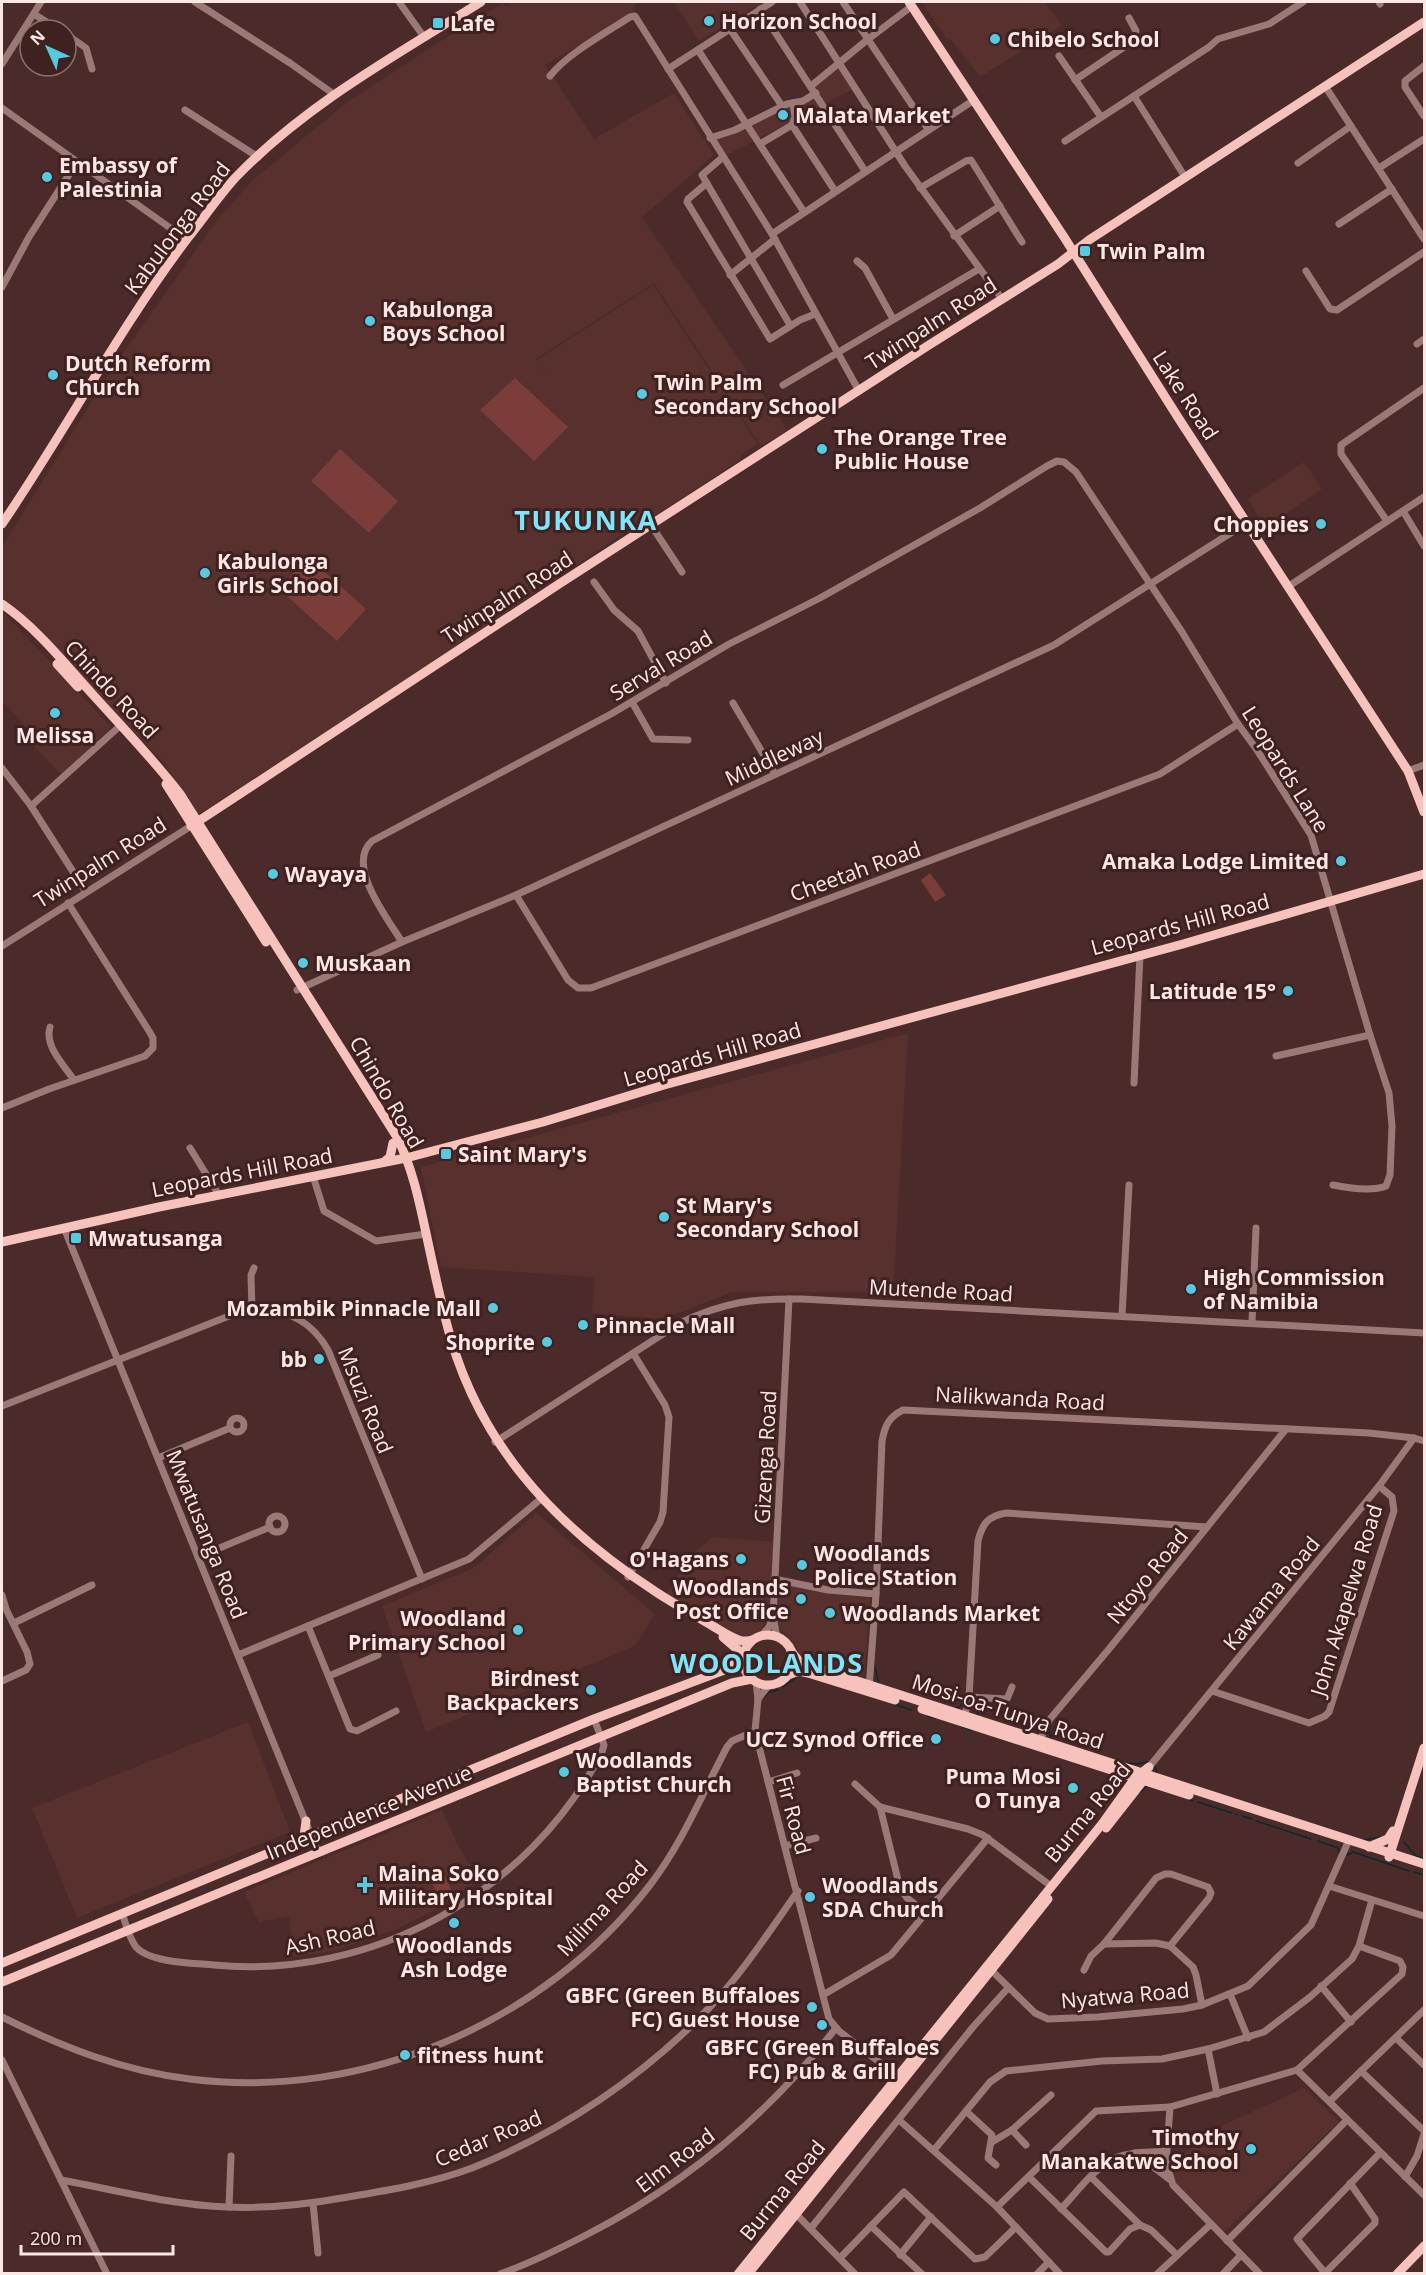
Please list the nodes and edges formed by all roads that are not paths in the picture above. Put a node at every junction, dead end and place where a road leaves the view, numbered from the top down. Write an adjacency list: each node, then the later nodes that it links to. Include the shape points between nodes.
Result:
1 (41, 2): 11 (street)
2 (195, 2): 30 (street)
3 (399, 2): 16 (street)
4 (481, 2): 16 (main road, Kabulonga Road)
5 (772, 2): 10 (street)
6 (800, 2): 21 (street)
7 (843, 2): 17 (street)
8 (1303, 2): 31 (street, via 1269,24 1218,39)
9 (910, 4): 17 (street); 32 (main road, Lake Road)
10 (760, 9): 15 (street); 29 (street)
11 (34, 14): 12 (street); 22 (street)
12 (40, 18)
13 (1129, 18): 27 (street, via 1136,31 1133,41)
14 (1425, 22): 28 (main road, Twinpalm Road)
15 (730, 29): 19 (street); 34 (street)
16 (424, 38): 30 (main road, Kabulonga Road)
17 (867, 40): 21 (street); 42 (street)
18 (78, 42): 24 (street, via 86,48)
19 (698, 50): 25 (street); 39 (street)
20 (1059, 56): 27 (street)
21 (840, 63): 29 (street); 47 (street)
22 (2, 64)
23 (1425, 66): 37 (street, via 1405,81)
24 (93, 69)
25 (668, 69): 26 (street, via 633,16 578,52); 43 (street)
26 (550, 76)
27 (1075, 80): 38 (street)
28 (1325, 86): 41 (street); 54 (main road, Twinpalm Road)
29 (813, 90): 33 (street, via 803,101); 53 (street)
30 (335, 95): 48 (main road, Kabulonga Road)
31 (1134, 96): 38 (street); 54 (street)
32 (974, 100): 42 (street); 64 (main road, Lake Road)
33 (793, 103): 34 (street); 40 (street)
34 (782, 106): 39 (street)
35 (2, 108): 50 (street)
36 (185, 110): 48 (street)
37 (1425, 116)
38 (1101, 117): 45 (street)
39 (747, 124): 43 (street); 46 (street)
40 (792, 125): 46 (street); 58 (street)
41 (1351, 126): 51 (street); 52 (street)
42 (928, 129): 47 (street)
43 (710, 138): 49 (street)
44 (1425, 139): 52 (street)
45 (1065, 141)
46 (760, 144): 60 (street)
47 (896, 150): 53 (street); 56 (street)
48 (258, 157): 66 (main road, Kabulonga Road, via 233,180)
49 (723, 157): 55 (street, via 702,173); 62 (street)
50 (76, 162): 66 (street); 78 (street)
51 (1298, 163)
52 (1379, 168): 57 (street)
53 (865, 171): 58 (street)
54 (1185, 177): 67 (main road, Twinpalm Road)
55 (707, 183): 71 (street); 77 (street, via 687,202)
56 (920, 188): 59 (street, via 969,160); 63 (street)
57 (1392, 189): 61 (street); 65 (street)
58 (835, 191): 60 (street)
59 (1000, 206): 63 (street); 68 (street)
60 (804, 212): 62 (street)
61 (1339, 225)
62 (773, 236): 71 (street); 80 (street)
63 (954, 236): 75 (street)
64 (1064, 237): 67 (main road, via 1076,242); 69 (main road, Lake Road)
65 (1425, 239)
66 (187, 240): 94 (main road, Kabulonga Road, via 143,299)
67 (1089, 240): 69 (main road, Twinpalm Road)
68 (1022, 243)
69 (1074, 252): 73 (main road, Twinpalm Road); 74 (main road, Lake Road)
70 (1425, 252): 76 (street, via 1333,310)
71 (751, 260): 77 (street); 82 (street)
72 (857, 261): 81 (street, via 865,268)
73 (1058, 264): 74 (main road, via 1071,262); 79 (main road, Twinpalm Road)
74 (1083, 267): 93 (main road, Lake Road)
75 (979, 269): 79 (street); 81 (street)
76 (1306, 271)
77 (730, 275): 82 (street, via 770,339)
78 (2, 287)
79 (1002, 299): 88 (main road, Twinpalm Road)
80 (815, 314): 82 (street); 85 (street)
81 (893, 320): 85 (street)
82 (790, 326)
83 (1425, 339): 84 (street)
84 (1417, 344)
85 (837, 353): 86 (street); 88 (street)
86 (783, 385)
87 (1425, 388): 92 (street, via 1341,445 1341,454)
88 (859, 391): 95 (main road, Twinpalm Road)
89 (1064, 462): 99 (street, Leopards Lane, via 1076,472); 103 (street, Serval Road, via 1047,466 980,508 729,644)
90 (1425, 497): 91 (street)
91 (1403, 511): 92 (street); 96 (street)
92 (1387, 521): 100 (street)
93 (1248, 522): 99 (street, Middleway); 100 (main road, Lake Road)
94 (2, 524)
95 (651, 525): 97 (street); 115 (main road, Twinpalm Road)
96 (1425, 546)
97 (682, 572)
98 (594, 582): 103 (street, via 614,610 638,631)
99 (1150, 585): 106 (street, Leopards Lane); 112 (street, Middleway, via 1054,645)
100 (1289, 586): 111 (main road, Lake Road)
101 (2, 604): 107 (main road, Chindo Road, via 28,626)
102 (2, 610): 107 (main road, Chindo Road)
103 (666, 683): 104 (street, Serval Road)
104 (632, 702): 108 (street, via 653,739); 121 (street, Serval Road, via 368,845 362,856 366,877)
105 (733, 703): 112 (street)
106 (1238, 724): 118 (street, Cheetah Road, via 1160,774 591,988 578,988 568,980); 119 (street, Leopards Lane, via 1311,835)
107 (119, 727): 113 (street); 115 (main road, Chindo Road)
108 (688, 740)
109 (1425, 765): 111 (street)
110 (2, 768): 113 (street)
111 (1408, 771): 114 (main road, Lake Road)
112 (775, 774): 118 (street, Middleway)
113 (31, 806): 117 (street)
114 (1425, 812)
115 (194, 824): 117 (street, Twinpalm Road); 124 (main road, Chindo Road)
116 (1424, 874): 119 (main road, Leopards Hill Road)
117 (86, 892): 120 (street, Twinpalm Road)
118 (516, 896): 121 (street, Middleway)
119 (1331, 901): 123 (main road, Leopards Hill Road); 126 (street, Leopards Lane)
120 (68, 903): 122 (street, Twinpalm Road); 128 (street, via 154,1043 145,1056)
121 (402, 942): 124 (street, Middleway)
122 (2, 946)
123 (1140, 955): 129 (street); 133 (main road, Leopards Hill Road)
124 (299, 989): 131 (main road, Chindo Road)
125 (50, 1027): 128 (street, via 50,1044)
126 (1370, 1035): 127 (street); 139 (street, Leopards Lane, via 1391,1108 1389,1182 1381,1188)
127 (1276, 1056)
128 (74, 1080): 130 (street)
129 (1134, 1083)
130 (2, 1108)
131 (397, 1144): 133 (main road); 134 (main road, Chindo Road); 135 (main road)
132 (190, 1148): 140 (street)
133 (421, 1154): 134 (main road, Leopards Hill Road); 136 (main road)
134 (402, 1159): 135 (main road, Leopards Hill Road); 136 (main road, Chindo Road)
135 (384, 1162): 136 (main road, via 392,1162); 137 (main road, Leopards Hill Road)
136 (408, 1173): 143 (main road, Chindo Road)
137 (313, 1176): 140 (main road, Leopards Hill Road); 143 (street, via 324,1211 366,1236 376,1241)
138 (1129, 1185): 148 (street)
139 (1332, 1185)
140 (219, 1195): 141 (main road, Leopards Hill Road)
141 (64, 1228): 144 (main road, Leopards Hill Road); 152 (street, Mwatusanga Road)
142 (1256, 1228): 149 (street)
143 (424, 1235): 158 (main road, Chindo Road, via 441,1322 453,1359 465,1391)
144 (2, 1242)
145 (254, 1268): 147 (street)
146 (789, 1299): 148 (street, Mutende Road); 151 (street, Mutende Road, via 747,1300 701,1313); 167 (street, Gizenga Road)
147 (252, 1310): 152 (street, Msuzi Road); 166 (street, Msuzi Road, via 279,1311 295,1318 324,1344)
148 (1122, 1316): 149 (street, Mutende Road)
149 (1251, 1322): 150 (street, Mutende Road)
150 (1425, 1332)
151 (633, 1353): 158 (street, Mutende Road); 165 (street, via 669,1418 663,1512)
152 (118, 1360): 153 (street, Msuzi Road); 159 (street, Mwatusanga Road)
153 (2, 1406)
154 (230, 1428): 159 (street)
155 (1286, 1429): 156 (street, Nalikwanda Road); 163 (street, Ntoyo Road); 169 (street, Nalikwanda Road, via 903,1410 889,1419 882,1441)
156 (1414, 1437): 157 (street, Nalikwanda Road); 160 (street, Kawama Road)
157 (1425, 1441)
158 (496, 1442): 161 (main road, Chindo Road, via 513,1470)
159 (158, 1458): 164 (street, Mwatusanga Road)
160 (1379, 1486): 188 (street, Kawama Road); 188 (street, John Akapelwa Road, via 1392,1497 1394,1511 1329,1712 1309,1723)
161 (540, 1499): 165 (main road, Chindo Road, via 581,1543); 166 (street, via 476,1554)
162 (270, 1527): 164 (street)
163 (1207, 1527): 189 (street, via 1006,1514 986,1521 978,1541); 197 (street, Ntoyo Road, via 1050,1719)
164 (198, 1557): 178 (street, Mwatusanga Road)
165 (628, 1576): 176 (main road, Chindo Road, via 738,1640); 180 (main road, Chindo Road, via 722,1636)
166 (422, 1579): 174 (street)
167 (774, 1579): 169 (street, via 828,1590); 172 (street, Gizenga Road)
168 (92, 1585): 173 (street)
169 (876, 1594): 187 (street, Nalikwanda Road)
170 (2, 1595): 171 (street)
171 (4, 1610): 173 (street)
172 (773, 1617): 175 (street, Gizenga Road); 176 (street, via 769,1627)
173 (14, 1623): 183 (street, via 30,1664 26,1670)
174 (308, 1626): 178 (street); 182 (street)
175 (777, 1637): 176 (main road); 177 (main road)
176 (756, 1638): 180 (main road)
177 (791, 1651): 181 (main road, via 793,1661); 187 (main road, Mosi-oa-Tunya Road, via 799,1661)
178 (238, 1655): 207 (street, Mwatusanga Road)
179 (378, 1655): 182 (street)
180 (744, 1656): 184 (main road, via 744,1667); 192 (main road, Independence Avenue, via 727,1669)
181 (788, 1675): 185 (main road); 187 (main road, Mosi-oa-Tunya Road, via 799,1671)
182 (329, 1676): 191 (street, via 353,1731)
183 (2, 1681)
184 (754, 1681): 185 (main road); 190 (street, Fir Road); 194 (main road, Independence Avenue, via 732,1683)
185 (769, 1685): 190 (street)
186 (1012, 1687): 189 (street, via 1007,1699)
187 (869, 1688): 193 (main road, Mosi-oa-Tunya Road)
188 (1212, 1691): 201 (street, Kawama Road)
189 (969, 1697): 193 (street)
190 (758, 1699): 195 (street, Fir Road)
191 (396, 1711)
192 (594, 1719): 196 (street); 208 (main road, Independence Avenue)
193 (963, 1720): 197 (main road, Mosi-oa-Tunya Road)
194 (621, 1728): 196 (main road, Independence Avenue); 199 (street, Ash Road)
195 (755, 1731): 203 (street, Fir Road); 239 (street, Milima Road, via 727,1747 665,1865 594,1946 553,1981 488,2022 443,2043 398,2060 337,2075 236,2083 189,2079 117,2065 58,2044)
196 (600, 1736): 199 (street); 215 (main road, Independence Avenue)
197 (1038, 1743): 201 (main road, Mosi-oa-Tunya Road)
198 (1425, 1748): 202 (main road)
199 (602, 1752): 225 (street, Ash Road, via 558,1819 521,1859 458,1907 373,1947 311,1963 236,1968 150,1956 138,1949)
200 (797, 1773): 203 (street)
201 (1143, 1774): 212 (main road, Mosi-oa-Tunya Road); 218 (main road, Burma Road); 230 (main road, Burma Road)
202 (1416, 1775): 205 (main road); 217 (main road, via 1400,1844 1406,1854)
203 (768, 1782): 213 (street, Fir Road)
204 (855, 1784): 206 (street)
205 (1411, 1788): 214 (main road, via 1388,1839); 216 (main road)
206 (880, 1808): 210 (street, via 968,1829); 222 (street, via 900,1888)
207 (306, 1821): 208 (street, Mwatusanga Road); 211 (main road, via 304,1836)
208 (312, 1836): 211 (main road, Independence Avenue); 215 (street, Mwatusanga Road)
209 (816, 1838): 213 (street)
210 (988, 1838): 218 (street); 222 (street)
211 (299, 1841): 223 (main road, Independence Avenue)
212 (1348, 1843): 214 (main road, Mosi-oa-Tunya Road); 216 (main road, Mosi-oa-Tunya Road); 219 (street, Nyatwa Road)
213 (785, 1846): 220 (street, Fir Road)
214 (1369, 1847): 216 (main road, Mosi-oa-Tunya Road)
215 (318, 1852): 225 (main road, Independence Avenue)
216 (1389, 1855): 217 (main road, Mosi-oa-Tunya Road)
217 (1423, 1866)
218 (1051, 1886): 230 (main road, Burma Road)
219 (1329, 1886): 221 (street); 235 (street, Nyatwa Road, via 1311,1925 1255,1981)
220 (798, 1891): 236 (street, Fir Road); 274 (street, Cedar Road, via 710,2007 651,2061 592,2105 530,2141 470,2168 394,2190)
221 (1372, 1900): 224 (street); 228 (street)
222 (925, 1912): 236 (street, via 891,1955)
223 (122, 1913): 225 (street, Ash Road); 229 (main road, Independence Avenue)
224 (1425, 1916)
225 (129, 1930): 232 (main road, Independence Avenue)
226 (1104, 1944): 227 (street); 227 (street, via 1156,1878 1167,1874 1208,1887 1211,1893); 231 (street)
227 (1170, 1946): 237 (street, via 1194,1970)
228 (1359, 1946): 233 (street, via 1352,1959); 240 (street, via 1400,1960 1403,1971)
229 (2, 1963)
230 (989, 1967): 234 (street, Nyatwa Road); 249 (main road, Burma Road)
231 (1084, 1970)
232 (2, 1982)
233 (1321, 1986): 240 (street); 242 (street, via 1268,2030)
234 (1008, 1988): 237 (street, Nyatwa Road, via 1035,2013 1048,2019 1183,2010); 255 (street)
235 (1230, 1994): 237 (street, Nyatwa Road); 242 (street)
236 (823, 1995): 241 (street, Fir Road, via 829,2019)
237 (1202, 2005)
238 (1424, 2011): 243 (street)
239 (2, 2017)
240 (1351, 2022): 247 (street)
241 (836, 2028): 249 (street, Fir Road); 295 (street, Elm Road, via 760,2113 688,2175 614,2221)
242 (1248, 2038): 244 (street)
243 (1396, 2038): 246 (street); 248 (street)
244 (1208, 2049): 250 (street); 254 (street, via 1162,2060 1102,2061 1006,2071 990,2082)
245 (2, 2060): 270 (street)
246 (1425, 2065)
247 (1297, 2070): 250 (street); 252 (street)
248 (1361, 2071): 252 (street); 258 (street)
249 (900, 2078): 278 (main road, Burma Road); 296 (main road, Burma Road)
250 (1217, 2094): 253 (street)
251 (1051, 2095): 257 (street)
252 (1330, 2101): 256 (street)
253 (1170, 2107): 262 (street); 268 (street, via 1096,2111)
254 (966, 2111): 259 (street, via 992,2135); 261 (street)
255 (899, 2120): 261 (street); 284 (street)
256 (1347, 2120): 264 (street); 285 (street)
257 (1012, 2130): 259 (street); 260 (street)
258 (1425, 2133): 267 (street)
259 (992, 2142): 266 (street, via 988,2158)
260 (1026, 2145)
261 (934, 2150): 276 (street)
262 (1166, 2151): 263 (street); 271 (street, via 1166,2169)
263 (1135, 2153): 269 (street, via 1116,2158); 271 (street)
264 (1380, 2153): 267 (street); 272 (street)
265 (231, 2156): 275 (street)
266 (996, 2165)
267 (1405, 2176): 273 (street)
268 (1029, 2177): 276 (street); 277 (street)
269 (1091, 2177): 277 (street); 281 (street)
270 (61, 2180): 275 (street, Cedar Road, via 147,2197); 294 (street)
271 (1171, 2180): 280 (street)
272 (1350, 2183): 293 (street, via 1375,2223); 293 (street, via 1297,2240)
273 (1425, 2195)
274 (313, 2204): 275 (street, Cedar Road); 287 (street)
275 (229, 2207)
276 (997, 2207): 283 (street)
277 (1061, 2209): 281 (street, via 1107,2253 1130,2229)
278 (796, 2214): 284 (street); 297 (main road, Burma Road)
279 (931, 2217): 282 (street, via 904,2192); 283 (street, via 975,2259 985,2257); 290 (street)
280 (1210, 2224): 285 (street); 288 (street)
281 (1140, 2225): 288 (street)
282 (871, 2226): 290 (street); 291 (street)
283 (1016, 2227): 292 (street)
284 (811, 2228): 291 (street)
285 (1227, 2241): 289 (street)
286 (1425, 2246): 305 (main road)
287 (318, 2253)
288 (1177, 2254): 302 (street)
289 (1241, 2254): 303 (street); 304 (street)
290 (900, 2255): 299 (street)
291 (840, 2258): 298 (street)
292 (1049, 2262): 300 (street); 301 (street)
293 (1324, 2273)
294 (106, 2274)
295 (500, 2274)
296 (738, 2274)
297 (747, 2274)
298 (855, 2274)
299 (922, 2274)
300 (1037, 2274)
301 (1060, 2274)
302 (1157, 2274)
303 (1223, 2274)
304 (1260, 2274)
305 (1397, 2274)

